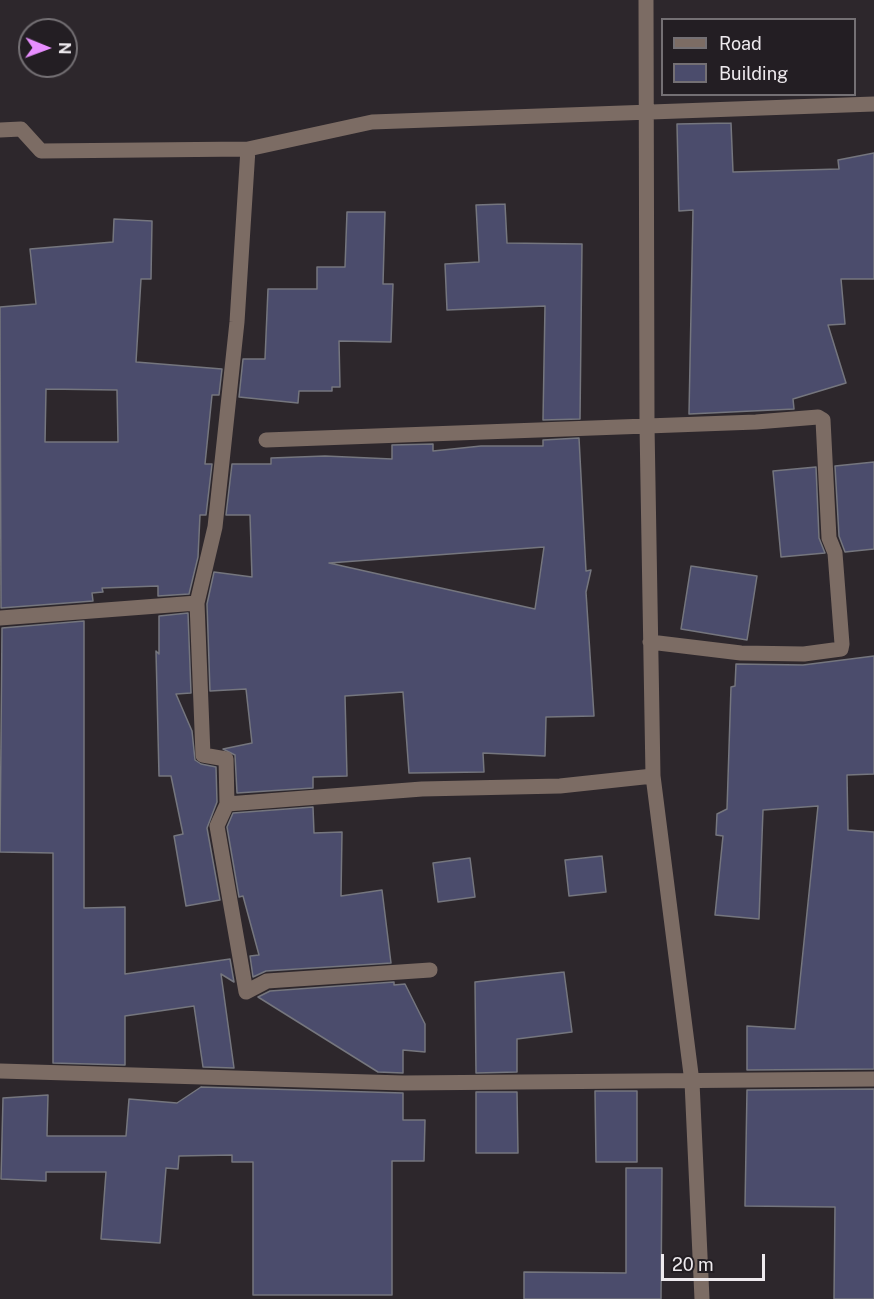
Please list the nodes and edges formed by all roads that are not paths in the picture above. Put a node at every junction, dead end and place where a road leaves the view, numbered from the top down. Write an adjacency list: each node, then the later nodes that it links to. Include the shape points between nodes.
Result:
1 (646, 0): 3 (street)
2 (874, 104): 3 (street)
3 (645, 114): 5 (street, via 372,122); 6 (street)
4 (0, 130): 5 (street, via 21,129 41,151)
5 (248, 149): 8 (street, via 237,322 215,527)
6 (647, 425): 7 (street); 10 (street); 10 (street, via 818,417 823,420 829,538 835,552 843,644 836,651 804,654 741,653)
7 (266, 440)
8 (197, 603): 9 (street); 12 (street, via 203,755 226,759)
9 (0, 618)
10 (650, 642): 11 (street)
11 (653, 776): 12 (street, via 560,786 422,789); 16 (street)
12 (226, 804): 13 (street, via 217,826 246,992 267,981)
13 (430, 970)
14 (0, 1071): 16 (street, via 403,1083)
15 (874, 1079): 16 (street)
16 (692, 1082): 17 (street)
17 (702, 1299)

